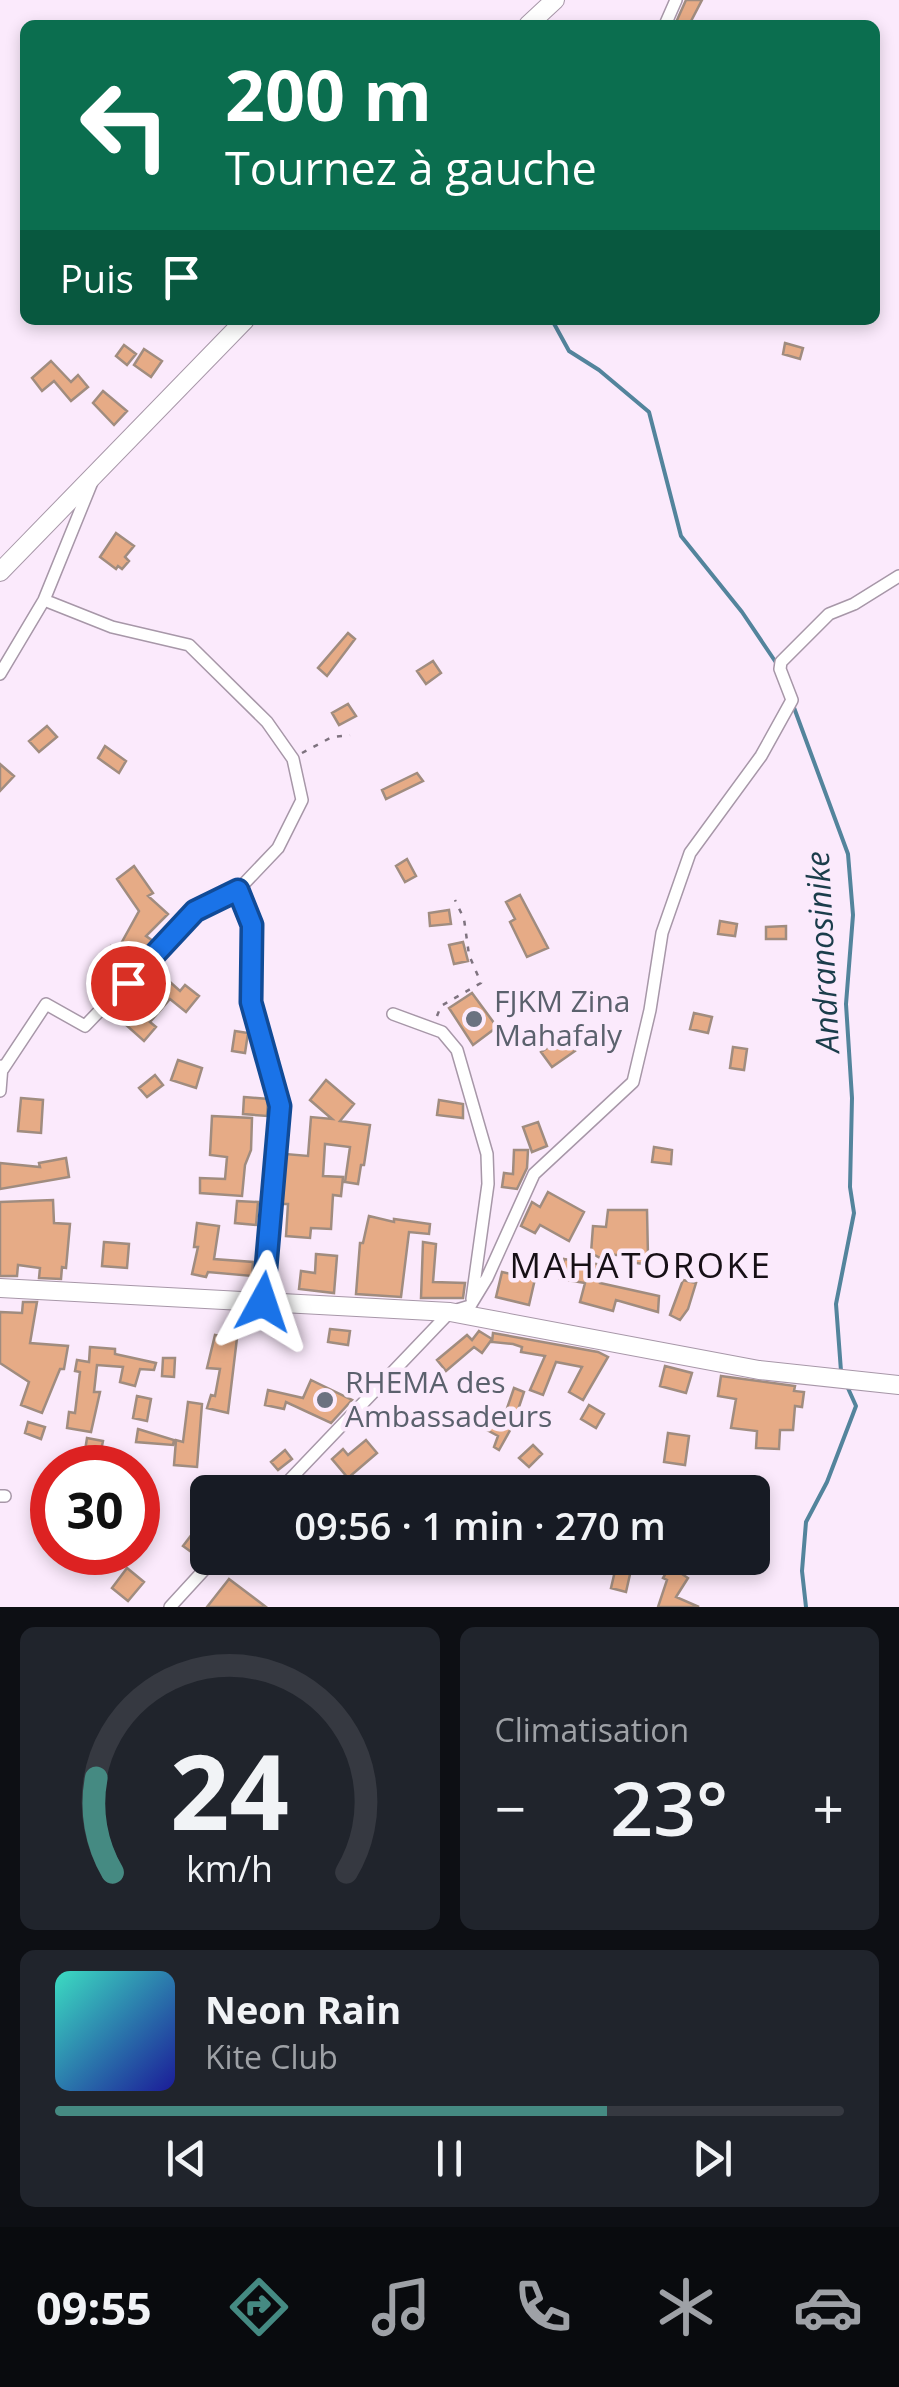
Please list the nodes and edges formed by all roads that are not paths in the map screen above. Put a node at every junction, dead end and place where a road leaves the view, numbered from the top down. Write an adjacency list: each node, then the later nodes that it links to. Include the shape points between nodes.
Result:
1 (555, 0): 2 (main road)
2 (533, 20)
3 (240, 325): 4 (main road)
4 (94, 478): 5 (main road); 7 (street)
5 (0, 572)
6 (899, 576): 15 (street, via 828,614 781,662 792,700 761,756 690,852 662,933 632,1082 534,1174)
7 (44, 600): 8 (street); 9 (street, via 112,627 190,645 267,722 292,759 302,800 278,848)
8 (0, 674)
9 (238, 890): 11 (street, via 195,911 85,1026 46,1004); 14 (street, via 252,925 251,1002 280,1106)
10 (392, 1014): 15 (street, via 442,1032 456,1050 487,1154)
11 (2, 1064): 12 (street)
12 (0, 1091)
13 (0, 1288): 14 (main road)
14 (263, 1302): 16 (main road)
15 (470, 1306): 16 (street)
16 (450, 1312): 17 (main road, via 759,1370); 18 (street)
17 (899, 1385)
18 (294, 1475)
19 (199, 1575): 20 (street)
20 (170, 1607)

